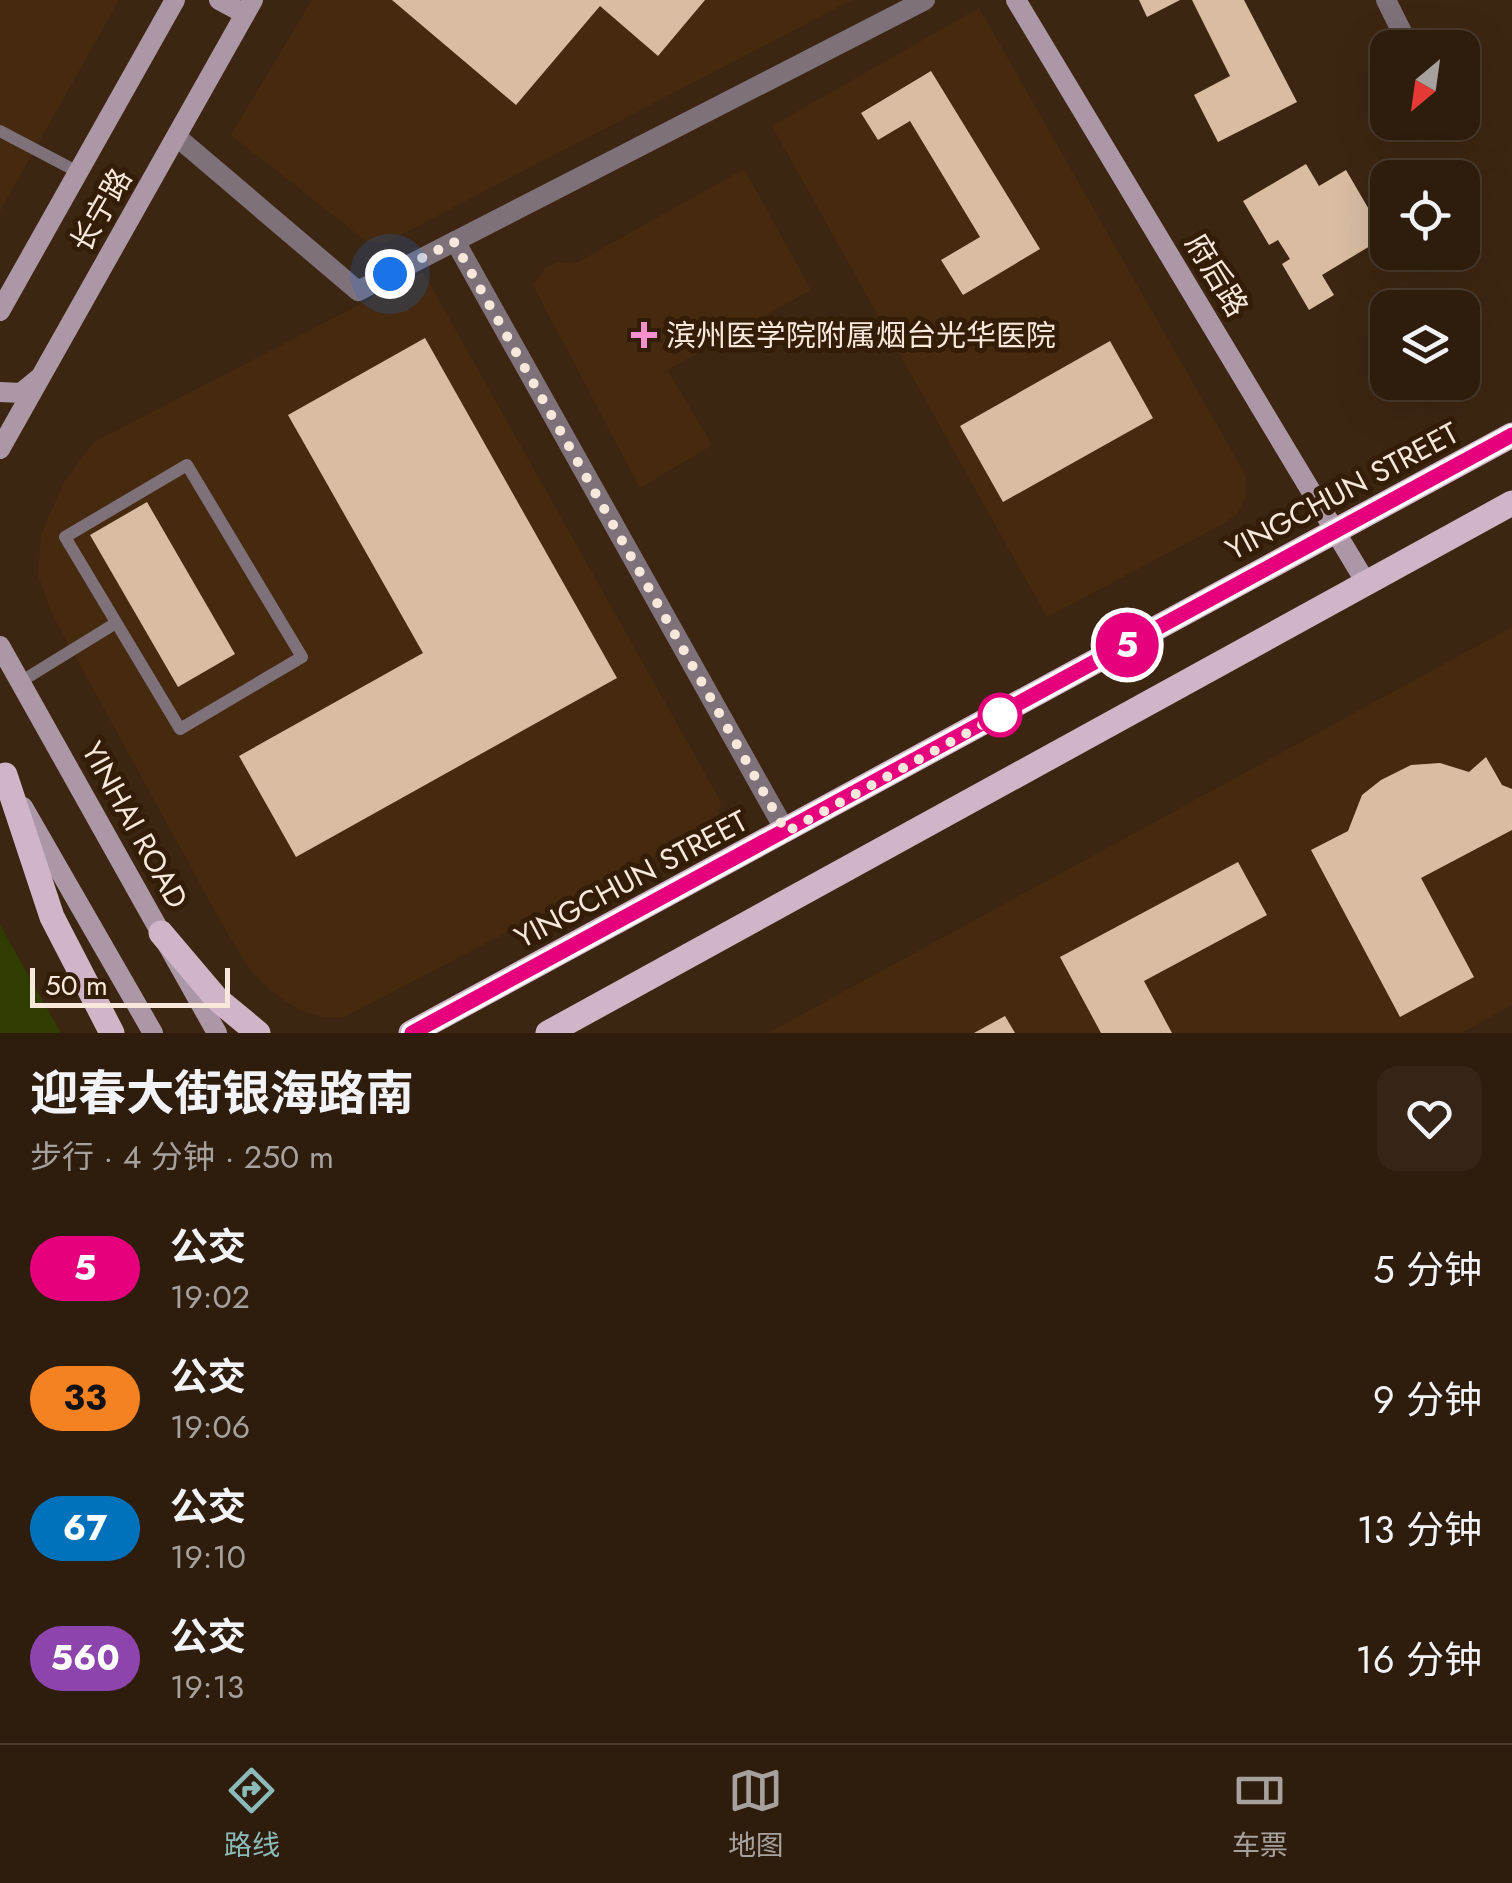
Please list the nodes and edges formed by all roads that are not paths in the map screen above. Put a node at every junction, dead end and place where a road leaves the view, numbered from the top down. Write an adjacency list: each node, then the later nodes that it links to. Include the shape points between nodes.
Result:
1 (175, 0): 10 (street, 长宁路)
2 (219, 0): 6 (street)
3 (925, 0): 11 (street)
4 (1016, 0): 18 (street, 府后路)
5 (1386, 0): 7 (street)
6 (249, 7): 9 (street, 长宁路)
7 (1401, 30)
8 (0, 131): 10 (lane)
9 (177, 137): 11 (street, via 358,290); 13 (street, 长宁路)
10 (78, 172): 12 (street, 长宁路)
11 (454, 242): 25 (street)
12 (0, 312)
13 (46, 368): 14 (street, via 21,393); 16 (street, 长宁路)
14 (0, 392)
15 (1512, 436): 18 (main road, YINGCHUN STREET)
16 (0, 450)
17 (1512, 503): 19 (main road)
18 (1336, 530): 19 (street, 府后路); 25 (main road, YINGCHUN STREET)
19 (1365, 581): 32 (main road)
20 (116, 623): 20 (lane, via 180,730 302,657 187,465 65,537); 23 (lane)
21 (0, 628): 23 (street)
22 (0, 646): 23 (street, YINHAI ROAD)
23 (16, 675): 26 (street, YINHAI ROAD)
24 (2, 771): 27 (main road, via 52,917); 28 (street)
25 (786, 832): 31 (main road, YINGCHUN STREET)
26 (160, 933): 29 (street, YINHAI ROAD); 30 (main road)
27 (112, 1033)
28 (153, 1033)
29 (217, 1033)
30 (258, 1033)
31 (412, 1033)
32 (548, 1033)

